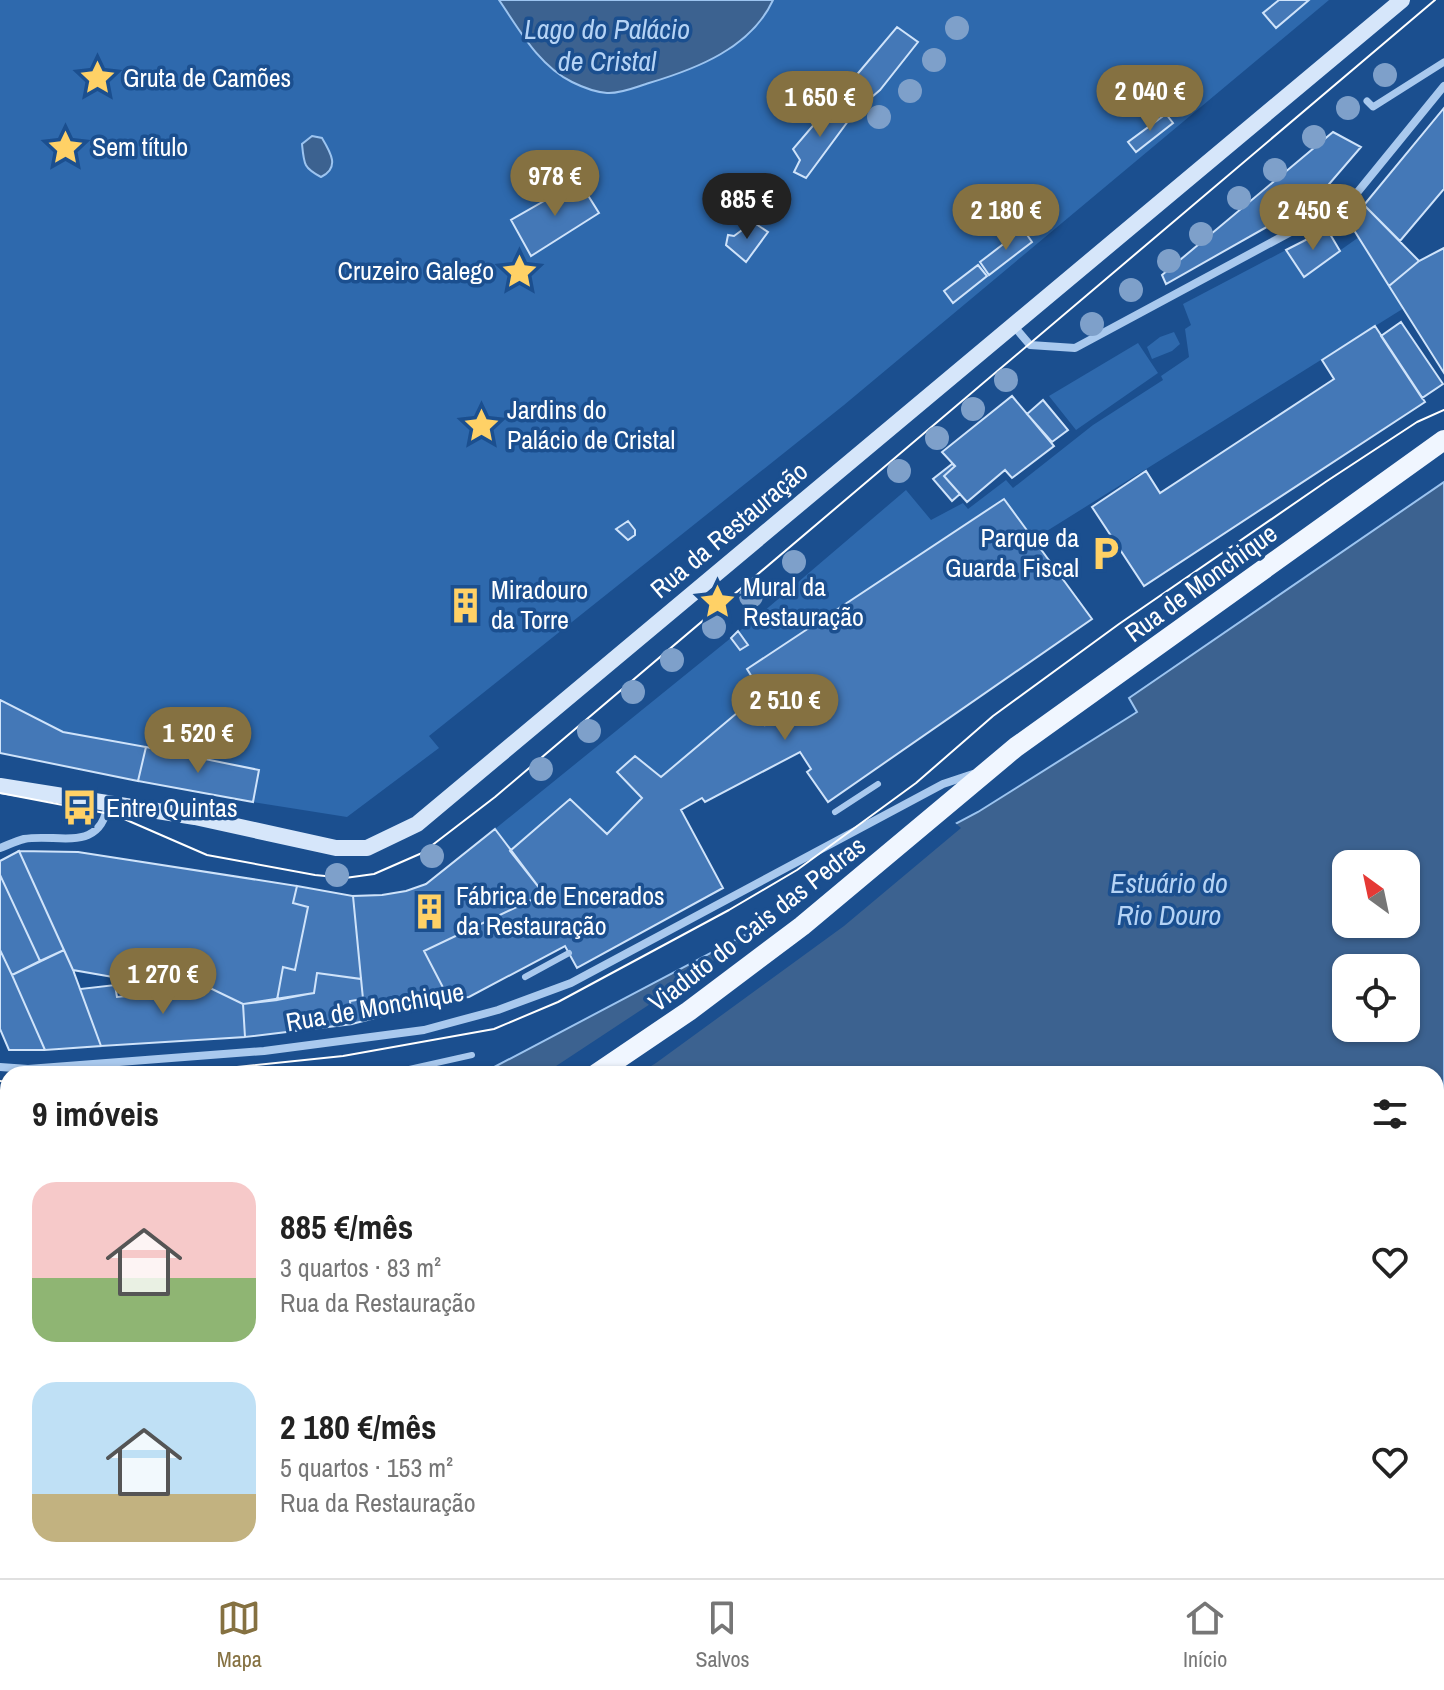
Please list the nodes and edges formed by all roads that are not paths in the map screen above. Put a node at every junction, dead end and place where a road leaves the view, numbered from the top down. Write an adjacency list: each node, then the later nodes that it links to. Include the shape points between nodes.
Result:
1 (1402, 0): 5 (main road, Rua da Restauração)
2 (1444, 62): 4 (street, via 1373,107)
3 (1444, 86): 5 (street, via 1352,199 1075,348 1030,345)
4 (1367, 101)
5 (1012, 324): 10 (main road, Rua da Restauração, via 426,816 390,839 367,848 336,848)
6 (1444, 440): 7 (main road, Rua de Monchique)
7 (989, 769): 11 (main road, Rua de Monchique); 17 (street, Rua de Monchique, via 943,784 571,983 498,1010 424,1030 264,1051)
8 (878, 784): 12 (lane)
9 (0, 786): 10 (main road, Rua da Restauração)
10 (108, 802): 13 (street, via 102,824 93,832 75,839 25,839)
11 (944, 807): 19 (main road, Viaduto do Cais das Pedras, via 749,967)
12 (835, 812)
13 (0, 848)
14 (569, 953): 15 (lane)
15 (525, 977)
16 (472, 1055): 18 (lane)
17 (67, 1066)
18 (423, 1066)
19 (607, 1066)

